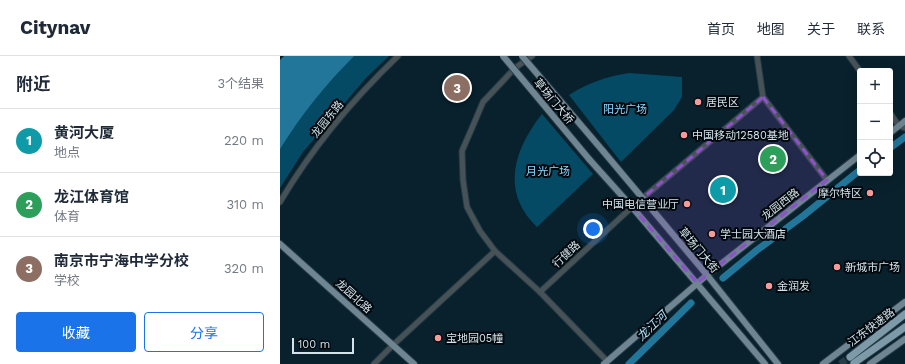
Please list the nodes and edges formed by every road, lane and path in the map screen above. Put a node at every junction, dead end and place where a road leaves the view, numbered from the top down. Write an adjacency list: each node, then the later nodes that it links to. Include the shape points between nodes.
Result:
1 (398, 56): 18 (street, 龙园东路, via 334,124)
2 (504, 56): 15 (main road, 草场门大桥, bridge)
3 (522, 56): 13 (main road, 草场门大桥, bridge)
4 (532, 56): 21 (street, via 515,68 483,102 462,151 463,180 468,207 480,231)
5 (757, 56): 8 (street)
6 (849, 56): 7 (street)
7 (858, 68)
8 (763, 97): 16 (street); 17 (street, 行健路)
9 (893, 116): 11 (street)
10 (905, 120): 11 (main road)
11 (902, 127): 12 (main road)
12 (893, 132)
13 (603, 151): 17 (main road, 草场门大街)
14 (857, 157): 16 (main road, 龙园西路)
15 (589, 158): 19 (main road, 草场门大街)
16 (827, 180): 22 (main road, 龙园西路)
17 (642, 199): 19 (street, 行健路); 22 (main road, 草场门大街)
18 (280, 202)
19 (632, 207): 23 (main road, 草场门大街); 24 (street, 行健路)
20 (280, 244): 29 (main road, 龙园北路)
21 (495, 252): 24 (street); 29 (street)
22 (707, 275): 23 (main road, 龙园西路); 35 (main road, 草场门大街)
23 (697, 283): 31 (main road, 龙园西路); 34 (main road, 草场门大街)
24 (540, 292): 31 (street)
25 (905, 302): 36 (main road)
26 (905, 314): 30 (highway, 江东快速路)
27 (905, 327): 30 (highway, 江东快速路)
28 (905, 339): 37 (main road)
29 (393, 345): 32 (street); 33 (main road, 龙园北路)
30 (852, 360)
31 (606, 363)
32 (374, 364)
33 (414, 364)
34 (765, 364)
35 (778, 364)
36 (823, 364)
37 (870, 364)

